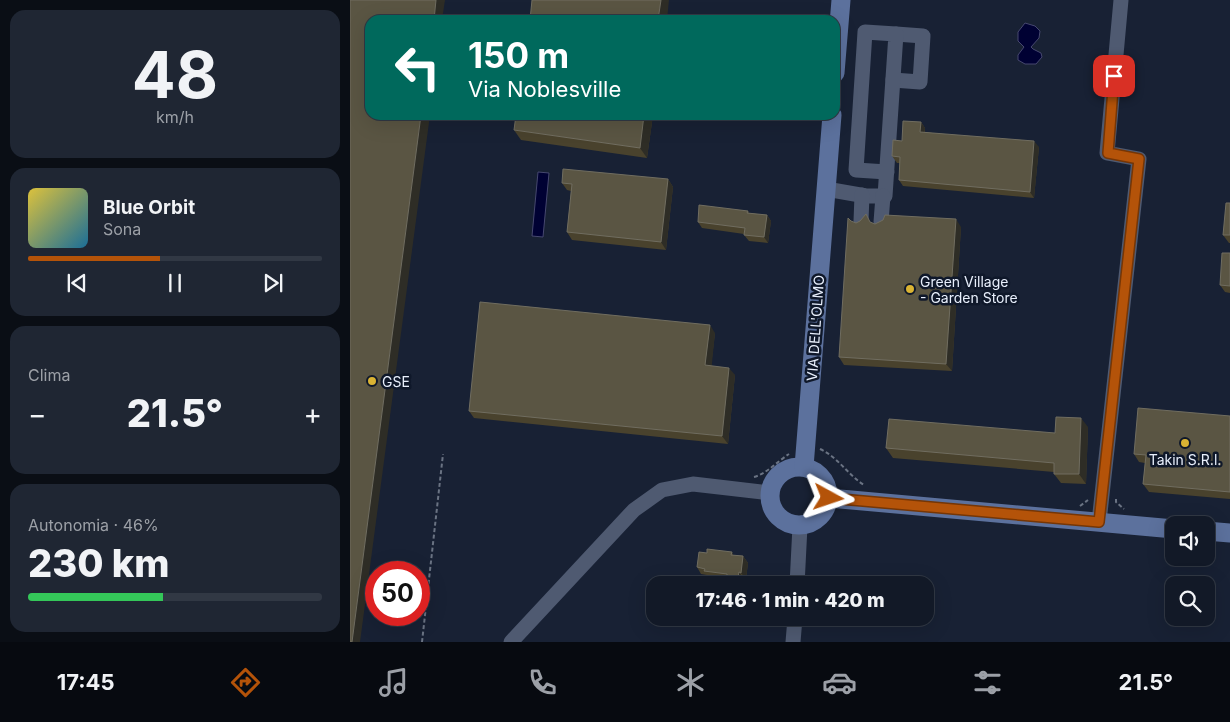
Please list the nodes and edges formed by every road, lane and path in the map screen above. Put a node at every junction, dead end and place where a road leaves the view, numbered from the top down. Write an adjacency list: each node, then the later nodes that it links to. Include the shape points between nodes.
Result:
1 (841, 0): 3 (main road)
2 (1121, 0): 22 (street, via 1108,153 1139,159)
3 (840, 15)
4 (896, 34): 5 (street); 5 (street, via 923,36 920,82); 7 (street, via 865,32)
5 (893, 80): 8 (street)
6 (832, 120): 9 (main road, VIA DELL'OLMO)
7 (856, 170): 8 (street); 10 (street)
8 (887, 172): 11 (street)
9 (826, 189): 10 (street); 16 (main road, VIA DELL'OLMO)
10 (858, 195): 11 (street); 12 (street)
11 (883, 196): 13 (street)
12 (861, 221)
13 (881, 222)
14 (818, 448): 17 (path, via 828,452)
15 (443, 454): 29 (path)
16 (804, 467): 18 (main road, via 782,473); 20 (main road, via 820,475 827,486)
17 (865, 486)
18 (770, 493): 23 (main road, via 771,505 777,516 788,524); 30 (street, via 693,484 662,490 634,510)
19 (1089, 495): 21 (path, via 1081,506)
20 (829, 498): 22 (main road); 23 (main road, via 820,518)
21 (1075, 506)
22 (1099, 522): 24 (main road)
23 (800, 526): 27 (street)
24 (1165, 528)
25 (1215, 532): 26 (main road)
26 (1230, 533)
27 (797, 576)
28 (794, 626): 31 (street)
29 (422, 642)
30 (511, 642)
31 (793, 642)

